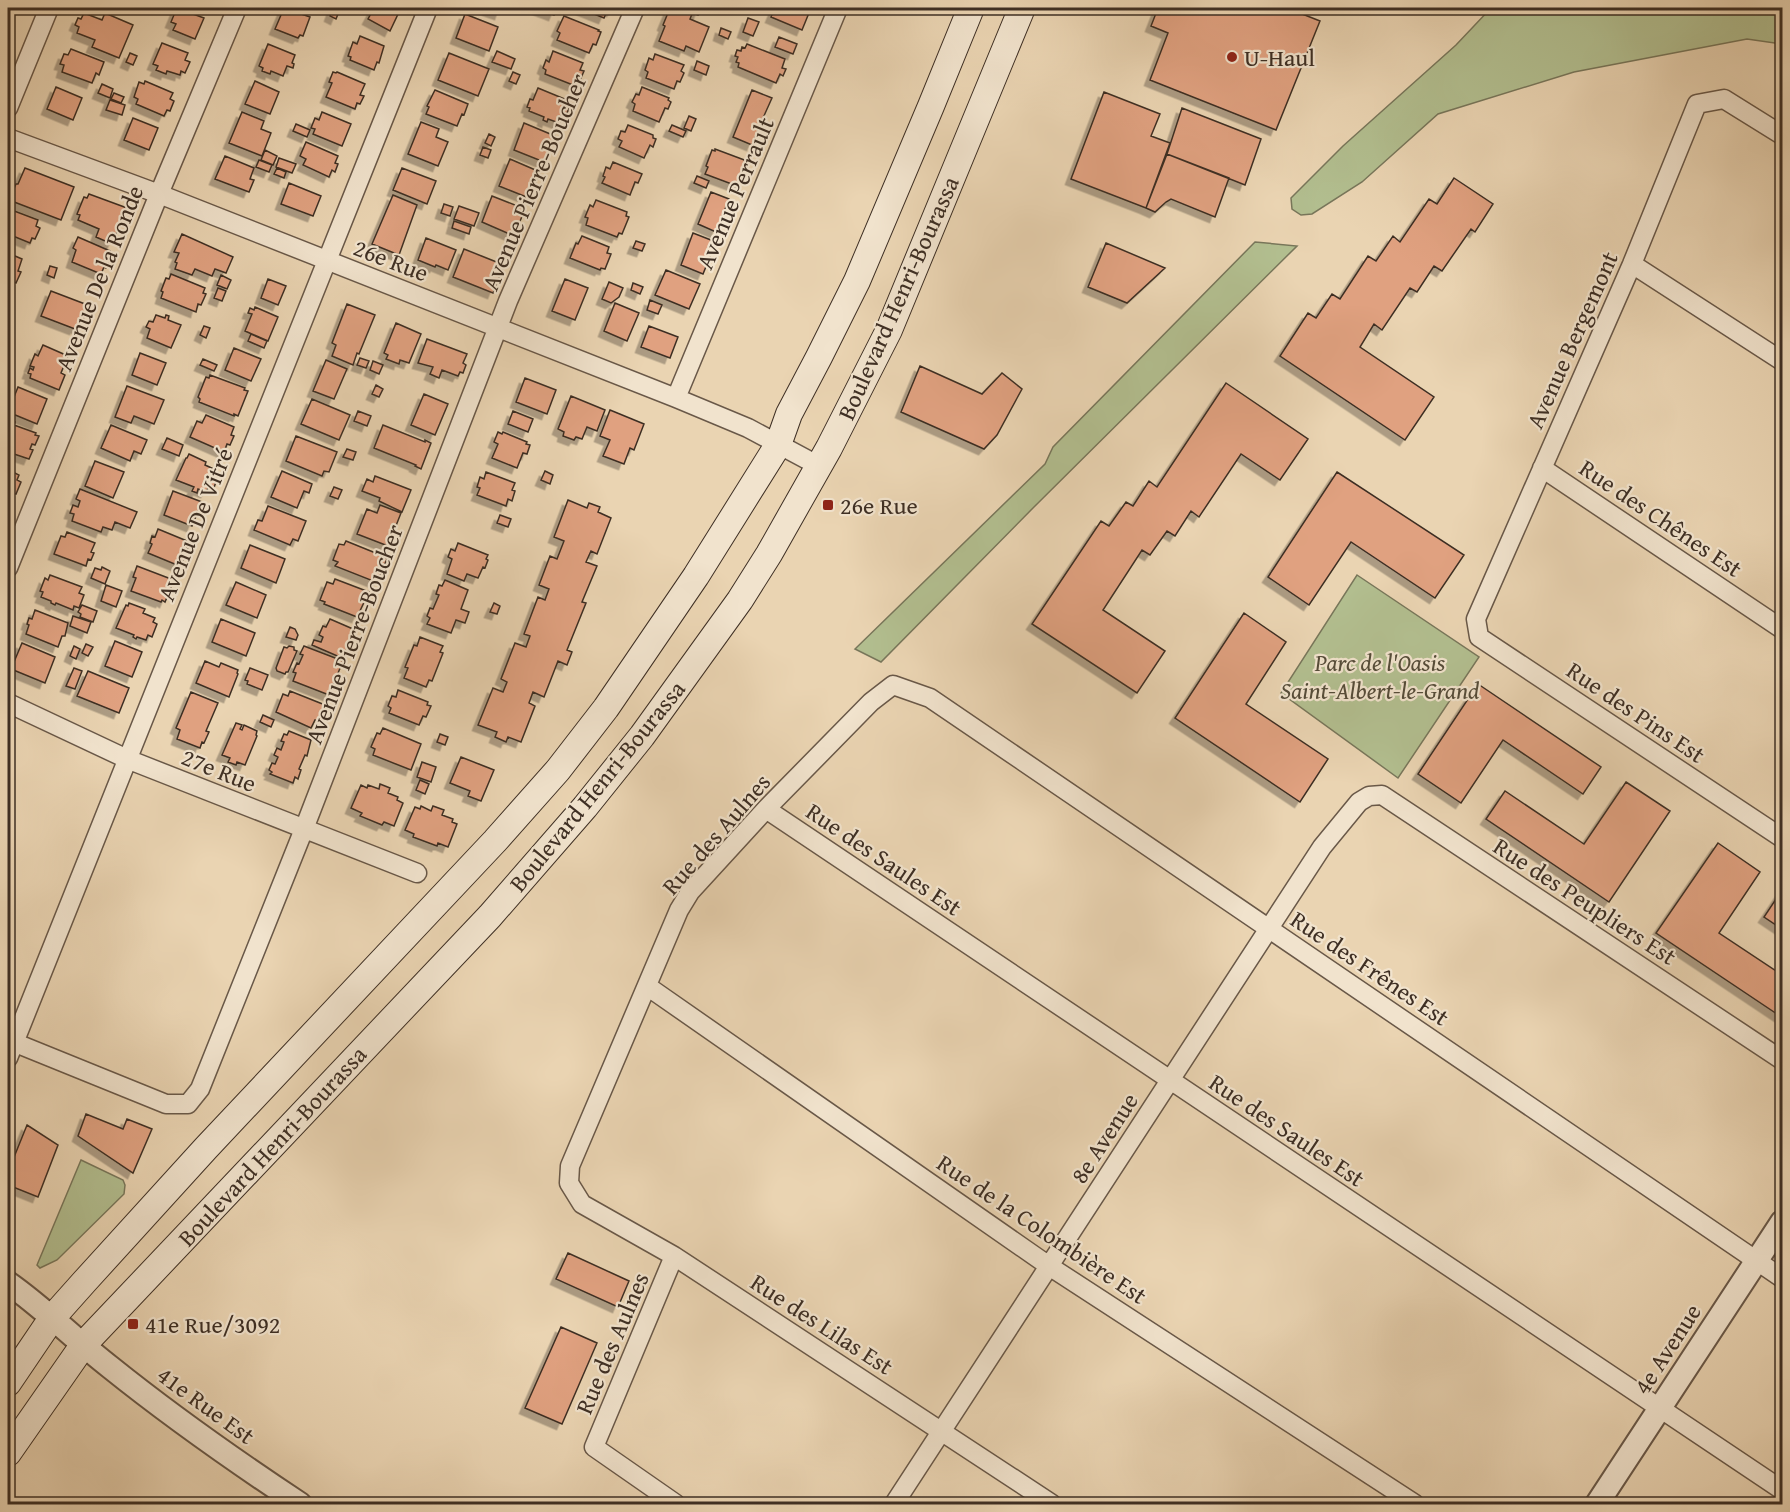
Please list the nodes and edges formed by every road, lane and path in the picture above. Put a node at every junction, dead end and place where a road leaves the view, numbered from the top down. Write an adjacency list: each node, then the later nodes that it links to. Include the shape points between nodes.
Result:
1 (49, 8): 8 (street)
2 (237, 8): 11 (street, Avenue De la Ronde)
3 (428, 8): 12 (street, Avenue De Vitré)
4 (634, 8): 14 (street, Avenue Pierre-Boucher)
5 (838, 8): 16 (street, Avenue Perrault)
6 (971, 8): 17 (main road, Boulevard Henri-Bourassa, via 857,280 789,414)
7 (1022, 8): 18 (main road, Boulevard Henri-Bourassa, via 890,330)
8 (8, 108)
9 (1782, 135): 13 (street, Avenue Bergemont, via 1724,99 1697,104)
10 (8, 138): 11 (street, 26e Rue)
11 (159, 194): 12 (street, 26e Rue); 20 (street, Avenue De la Ronde)
12 (327, 261): 14 (street, 26e Rue); 25 (street, Avenue De Vitré)
13 (1632, 264): 15 (street); 19 (street, Avenue Bergemont)
14 (498, 328): 16 (street, 26e Rue); 28 (street, Avenue Pierre-Boucher)
15 (1782, 361)
16 (676, 398): 17 (street, 26e Rue)
17 (778, 445): 18 (street, 26e Rue); 43 (main road, Boulevard Henri-Bourassa, via 696,576 606,708 558,770 458,883 206,1148)
18 (819, 466): 44 (main road, Boulevard Henri-Bourassa, via 740,600 642,736 585,807 490,916)
19 (1542, 468): 21 (street, Avenue Bergemont); 22 (street, Rue des Chênes Est)
20 (8, 568)
21 (1476, 619): 29 (street, Rue des Pins Est, via 1479,636)
22 (1782, 629)
23 (930, 698): 27 (street, Rue des Aulnes, via 894,685 871,702); 31 (street, Rue des Frênes Est)
24 (8, 703): 25 (street, 27e Rue)
25 (127, 759): 28 (street, 27e Rue); 33 (street, Avenue De Vitré)
26 (1359, 802): 31 (street, 8e Avenue, via 1322,847); 34 (street, Rue des Peupliers Est, via 1382,795)
27 (766, 809): 32 (street, Rue des Aulnes, via 690,892); 35 (street, Rue des Saules Est)
28 (304, 829): 30 (street, 27e Rue); 33 (street, Avenue Pierre-Boucher, via 200,1089 188,1104 166,1104)
29 (1782, 838)
30 (417, 873)
31 (1269, 929): 35 (street, 8e Avenue); 39 (street, Rue des Frênes Est)
32 (647, 986): 36 (street, Rue des Aulnes, via 570,1166); 40 (street, Rue de la Colombière Est)
33 (10, 1050)
34 (1782, 1060)
35 (1170, 1080): 40 (street, 8e Avenue); 46 (street, Rue des Saules Est)
36 (569, 1183): 38 (street, Rue des Lilas Est, via 582,1204)
37 (1782, 1222): 39 (street, 4e Avenue)
38 (674, 1256): 47 (street, Rue des Lilas Est); 51 (street, Rue des Aulnes, via 594,1447)
39 (1757, 1261): 41 (street, Rue des Frênes Est); 46 (street, 4e Avenue)
40 (1049, 1266): 47 (street, 8e Avenue); 54 (street, Rue de la Colombière Est)
41 (1782, 1278)
42 (8, 1283): 43 (street, 41e Rue Est)
43 (52, 1318): 44 (street, 41e Rue Est); 45 (main road, Boulevard Henri-Bourassa)
44 (84, 1344): 48 (main road, Boulevard Henri-Bourassa); 50 (street, 41e Rue Est, via 156,1403)
45 (8, 1383)
46 (1660, 1408): 49 (street, Rue des Saules Est); 55 (street, 4e Avenue)
47 (942, 1431): 52 (street, 8e Avenue); 53 (street, Rue des Lilas Est)
48 (8, 1454)
49 (1782, 1490)
50 (300, 1504)
51 (676, 1504)
52 (894, 1504)
53 (1052, 1504)
54 (1415, 1504)
55 (1597, 1504)

